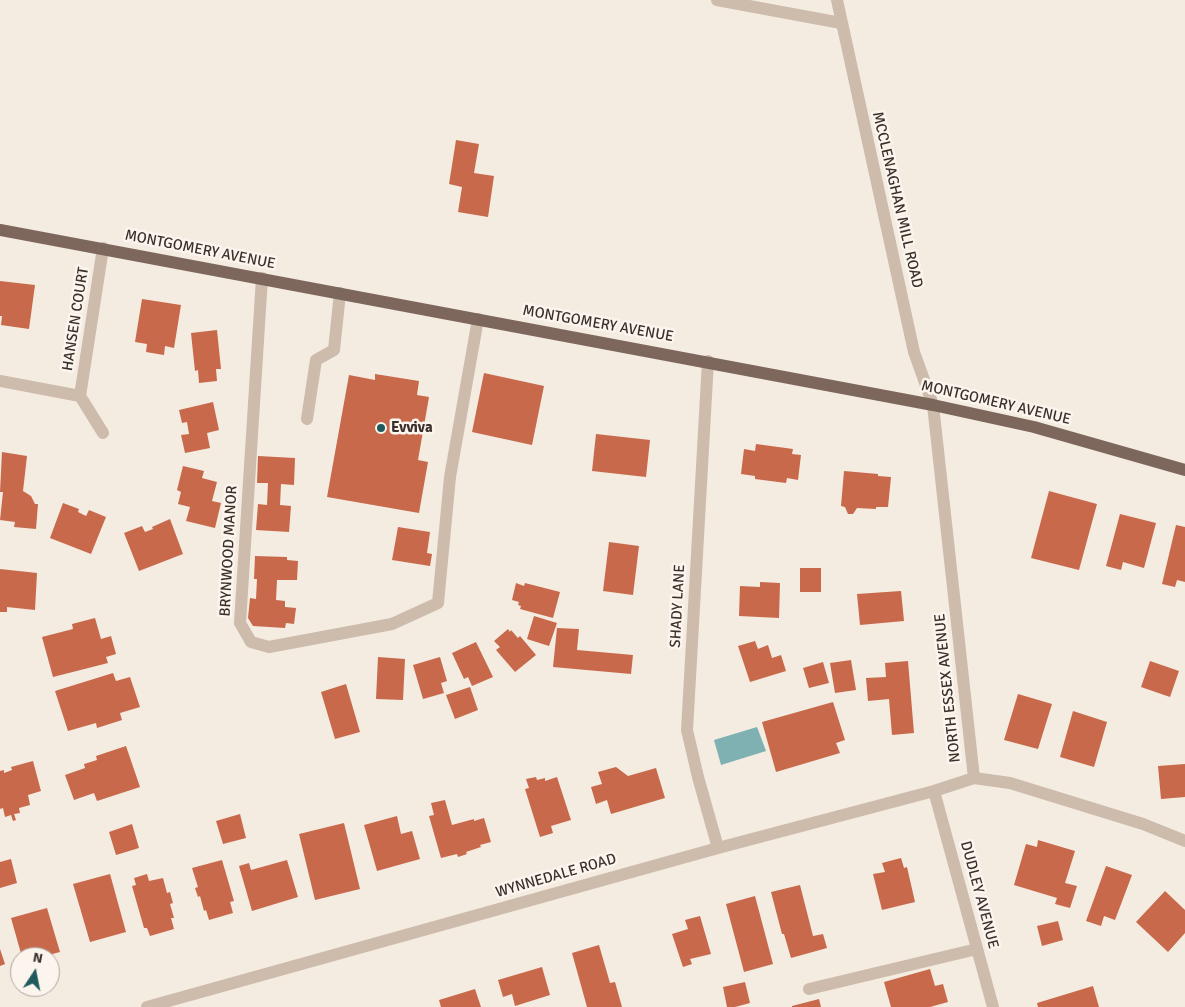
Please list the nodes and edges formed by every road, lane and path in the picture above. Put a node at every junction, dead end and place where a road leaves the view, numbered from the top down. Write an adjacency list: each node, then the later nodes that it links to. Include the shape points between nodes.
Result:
1 (717, 0): 3 (street)
2 (837, 0): 3 (street, MCCLENAGHAN MILL ROAD)
3 (841, 23): 12 (street, MCCLENAGHAN MILL ROAD, via 914,352)
4 (0, 230): 5 (main road, MONTGOMERY AVENUE)
5 (103, 248): 6 (main road, MONTGOMERY AVENUE); 11 (street, HANSEN COURT)
6 (262, 278): 7 (main road, MONTGOMERY AVENUE); 8 (street, BRYNWOOD MANOR, via 240,623 252,642 269,647 392,624 438,603 450,477)
7 (340, 293): 8 (main road, MONTGOMERY AVENUE); 13 (street, via 334,350 316,360)
8 (478, 319): 9 (main road, MONTGOMERY AVENUE)
9 (708, 361): 12 (main road, MONTGOMERY AVENUE); 19 (street, SHADY LANE, via 687,730)
10 (0, 381): 11 (street, HANSEN COURT)
11 (80, 396): 14 (street)
12 (934, 405): 15 (main road, MONTGOMERY AVENUE, via 1034,427); 16 (street, NORTH ESSEX AVENUE)
13 (307, 419)
14 (103, 433)
15 (1185, 470)
16 (974, 778): 17 (street, WYNNEDALE ROAD); 18 (street, NORTH ESSEX AVENUE, via 1010,783 1143,824)
17 (934, 791): 19 (street, WYNNEDALE ROAD); 20 (street, DUDLEY AVENUE)
18 (1185, 841)
19 (718, 848): 22 (street, WYNNEDALE ROAD)
20 (977, 949): 21 (street); 23 (street, DUDLEY AVENUE)
21 (808, 989)
22 (147, 1007)
23 (993, 1007)

